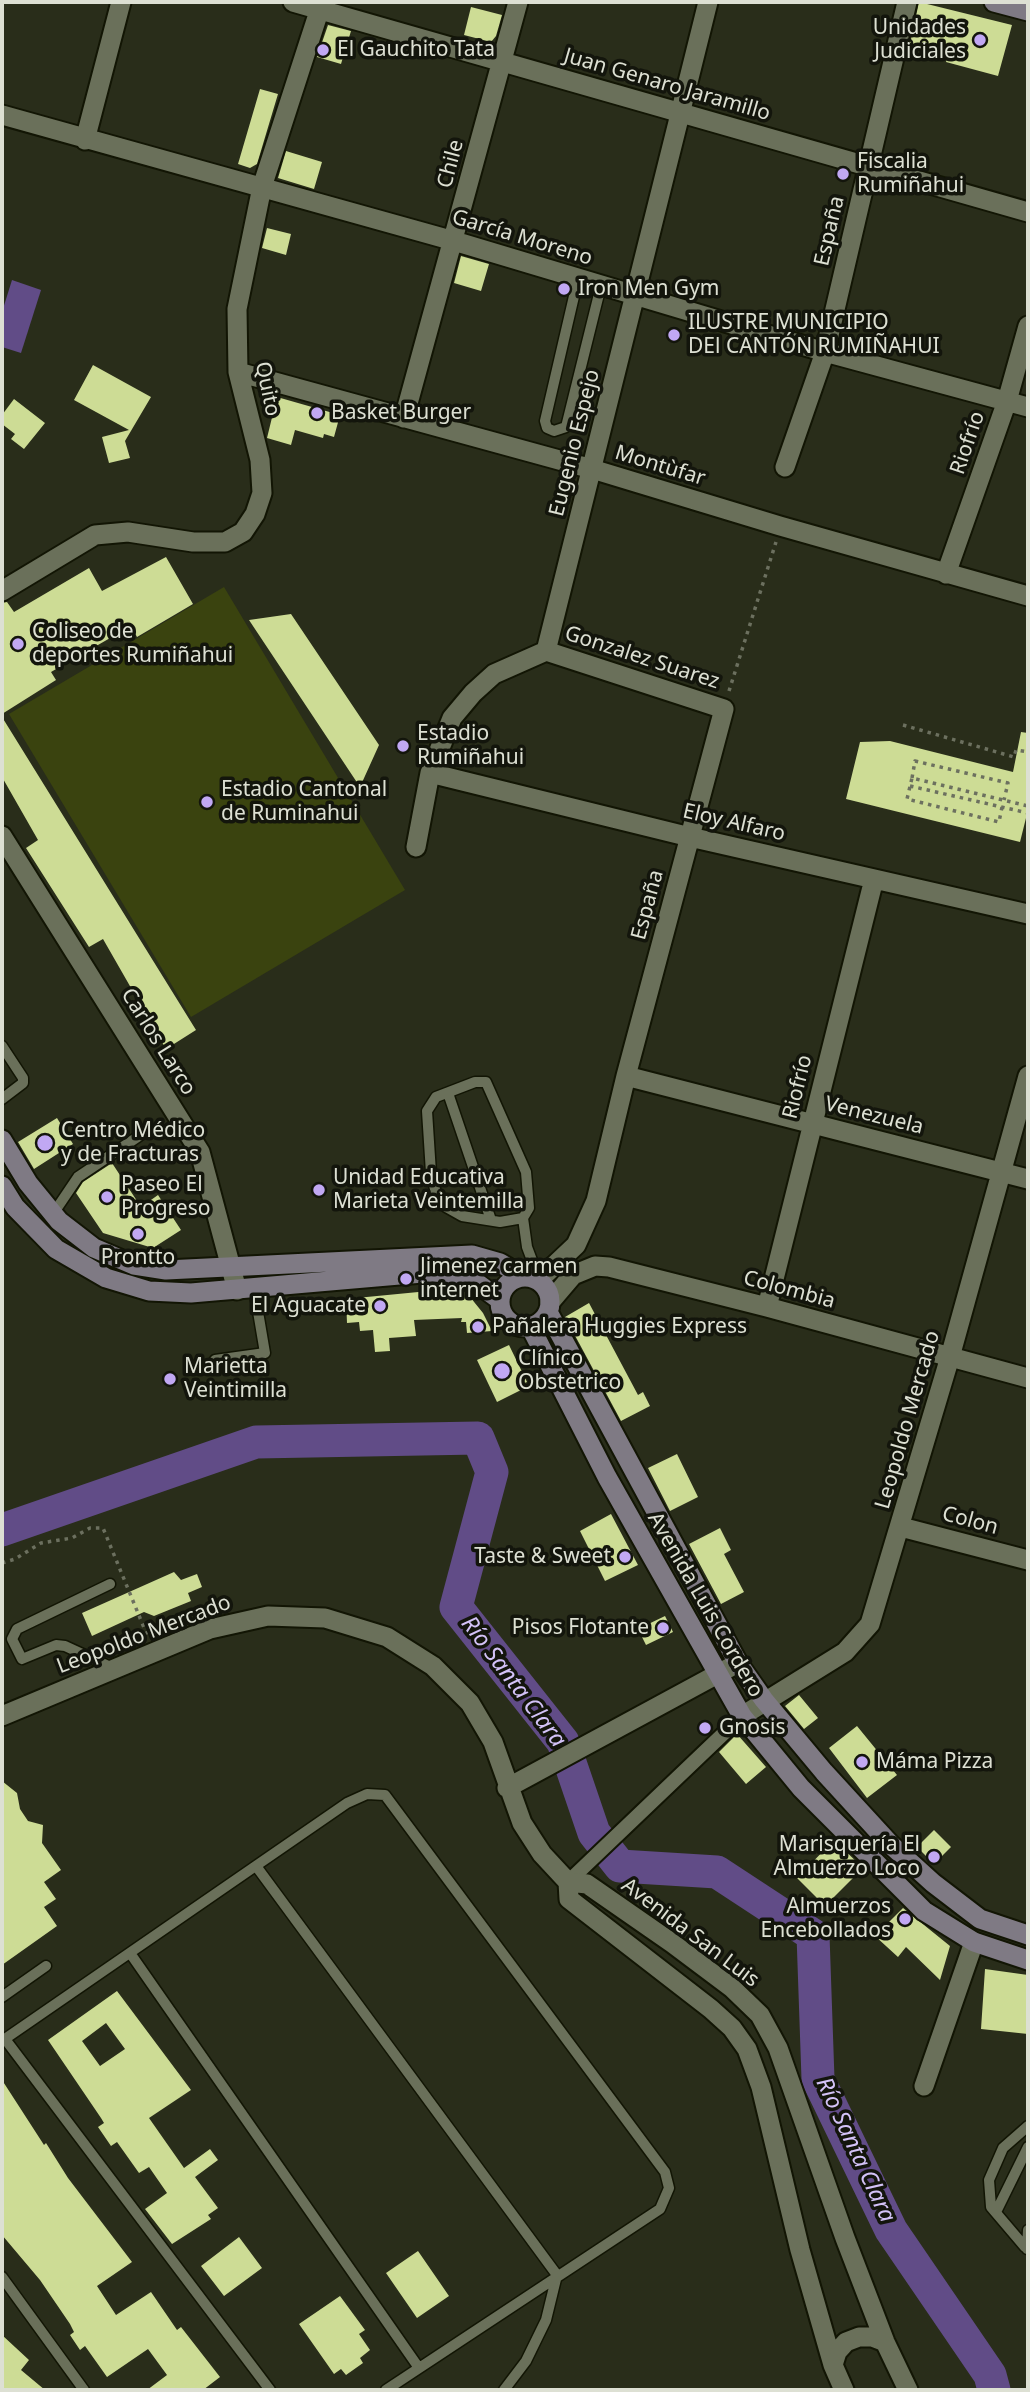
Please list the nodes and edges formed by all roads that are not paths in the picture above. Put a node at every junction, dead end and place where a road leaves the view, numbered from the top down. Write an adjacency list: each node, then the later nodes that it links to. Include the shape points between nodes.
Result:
1 (121, 2): 12 (street)
2 (293, 2): 7 (street, Juan Genaro Jaramillo)
3 (518, 2): 9 (street, Chile)
4 (708, 2): 10 (street, Eugenio Espejo)
5 (907, 2): 13 (street, España)
6 (994, 2): 8 (main road)
7 (321, 6): 9 (street, Juan Genaro Jaramillo); 14 (street, Quito)
8 (1028, 11)
9 (503, 61): 10 (street, Juan Genaro Jaramillo); 16 (street, Chile)
10 (681, 112): 13 (street, Juan Genaro Jaramillo); 19 (street, Eugenio Espejo)
11 (2, 115): 12 (street, García Moreno)
12 (85, 140): 14 (street, García Moreno)
13 (869, 166): 15 (street, Juan Genaro Jaramillo); 21 (street, España)
14 (262, 187): 16 (street, García Moreno); 22 (street, Quito, via 237,309)
15 (1028, 212)
16 (454, 241): 17 (street, García Moreno); 25 (street, Chile)
17 (578, 279): 18 (street, García Moreno); 18 (lane, via 545,421 554,431 566,427)
18 (601, 286): 19 (street, García Moreno)
19 (636, 297): 21 (street, García Moreno); 27 (street, Eugenio Espejo)
20 (1028, 326): 23 (street, Riofrío)
21 (825, 352): 23 (street, García Moreno); 26 (street, España)
22 (238, 372): 25 (street, Montùfar); 29 (street, Quito, via 260,460 262,493 243,532 225,542 210,543 128,532 95,535)
23 (1007, 401): 24 (street, García Moreno); 28 (street, Riofrío)
24 (1028, 407)
25 (404, 418): 27 (street, Montùfar)
26 (785, 467)
27 (592, 469): 28 (street, Montùfar); 31 (street, Eugenio Espejo)
28 (946, 574): 30 (street, Montùfar)
29 (2, 591)
30 (1028, 596)
31 (546, 651): 32 (street, Gonzalez Suarez); 33 (street, via 495,674 473,692 452,718)
32 (724, 709): 35 (street, España)
33 (430, 773): 35 (street, Eloy Alfaro); 36 (street)
34 (2, 836): 53 (street, Carlos Larco, via 200,1152)
35 (690, 837): 37 (street, Eloy Alfaro); 40 (street, España)
36 (416, 847)
37 (874, 878): 38 (street, Eloy Alfaro); 44 (street, Riofrío)
38 (1028, 914)
39 (2, 1046): 43 (lane, via 23,1083)
40 (626, 1076): 44 (street, Venezuela); 54 (street, España, via 586,1229 576,1245)
41 (1028, 1076): 47 (street, Leopoldo Mercado)
42 (448, 1093): 51 (lane, via 486,1082 526,1172 529,1208); 52 (lane); 52 (lane, via 436,1097 427,1111 436,1193 446,1207 462,1216)
43 (2, 1099)
44 (813, 1124): 47 (street, Venezuela); 58 (street, Riofrío)
45 (139, 1136): 50 (lane, via 78,1177)
46 (2, 1140): 50 (main road)
47 (1003, 1172): 48 (street, Venezuela); 60 (street, Leopoldo Mercado)
48 (1028, 1179)
49 (4, 1193): 55 (main road, via 55,1249 106,1279 149,1291)
50 (53, 1214): 53 (main road, via 94,1248 134,1265 166,1270)
51 (523, 1218): 52 (lane); 54 (lane)
52 (491, 1220)
53 (232, 1265): 54 (main road, via 472,1255); 55 (street, Carlos Larco)
54 (535, 1277): 56 (main road, via 504,1287); 57 (main road, via 547,1290)
55 (245, 1289): 56 (main road, via 434,1272 466,1275); 61 (lane, via 265,1353)
56 (500, 1300): 59 (main road, via 508,1320)
57 (549, 1307): 58 (street, Colombia, via 573,1275 595,1266); 59 (main road, via 538,1324); 66 (main road, Avenida Luis Cordero)
58 (767, 1307): 60 (street, Colombia)
59 (530, 1326): 68 (main road, Avenida Luis Cordero, via 607,1478)
60 (950, 1357): 62 (street, Colombia); 63 (street, Leopoldo Mercado)
61 (215, 1360)
62 (1028, 1378)
63 (901, 1527): 64 (street, Colon); 69 (street, Leopoldo Mercado, via 870,1624 845,1652)
64 (1028, 1560)
65 (110, 1584): 67 (lane, via 17,1629 12,1639 22,1659 56,1645)
66 (738, 1662): 68 (street); 69 (main road, Avenida Luis Cordero)
67 (115, 1669): 70 (street, Leopoldo Mercado); 72 (street, Leopoldo Mercado, via 209,1629 268,1616 325,1618 387,1637 433,1665 470,1703 493,1742)
68 (715, 1673): 71 (main road, Avenida Luis Cordero); 72 (street)
69 (764, 1700): 71 (street, Leopoldo Mercado); 75 (main road, Avenida Luis Cordero, via 890,1844 933,1884 980,1919)
70 (2, 1716)
71 (742, 1716): 74 (street); 76 (main road, Avenida Luis Cordero, via 871,1860 924,1911)
72 (508, 1788): 74 (street, Avenida San Luis, via 522,1823)
73 (257, 1866): 77 (lane); 88 (lane); 88 (lane, via 347,1804 367,1794 385,1795 665,2172 669,2188 660,2209)
74 (568, 1882): 90 (street, Avenida San Luis, via 587,1884 732,1988 760,2015 778,2048); 91 (street, Avenida San Luis, via 569,1899 711,2009 747,2049 761,2087)
75 (1028, 1935)
76 (974, 1942): 78 (main road, Avenida Luis Cordero); 82 (street)
77 (130, 1953): 81 (lane); 92 (lane)
78 (1028, 1960)
79 (46, 1966): 80 (lane)
80 (2, 1997)
81 (4, 2040): 95 (lane)
82 (924, 2086)
83 (1028, 2126): 85 (lane, via 1003,2148 989,2180 991,2207)
84 (1028, 2147): 85 (lane)
85 (996, 2212): 87 (lane)
86 (1028, 2230): 87 (lane)
87 (1027, 2249)
88 (557, 2275): 92 (lane); 97 (lane, via 546,2320 526,2361)
89 (2, 2277): 94 (lane)
90 (885, 2342): 91 (street, via 873,2336 846,2342); 98 (street, Avenida San Luis)
91 (833, 2365): 93 (street, Avenida San Luis)
92 (419, 2368): 96 (lane)
93 (843, 2389)
94 (84, 2390)
95 (270, 2390)
96 (386, 2390)
97 (504, 2390)
98 (908, 2390)

